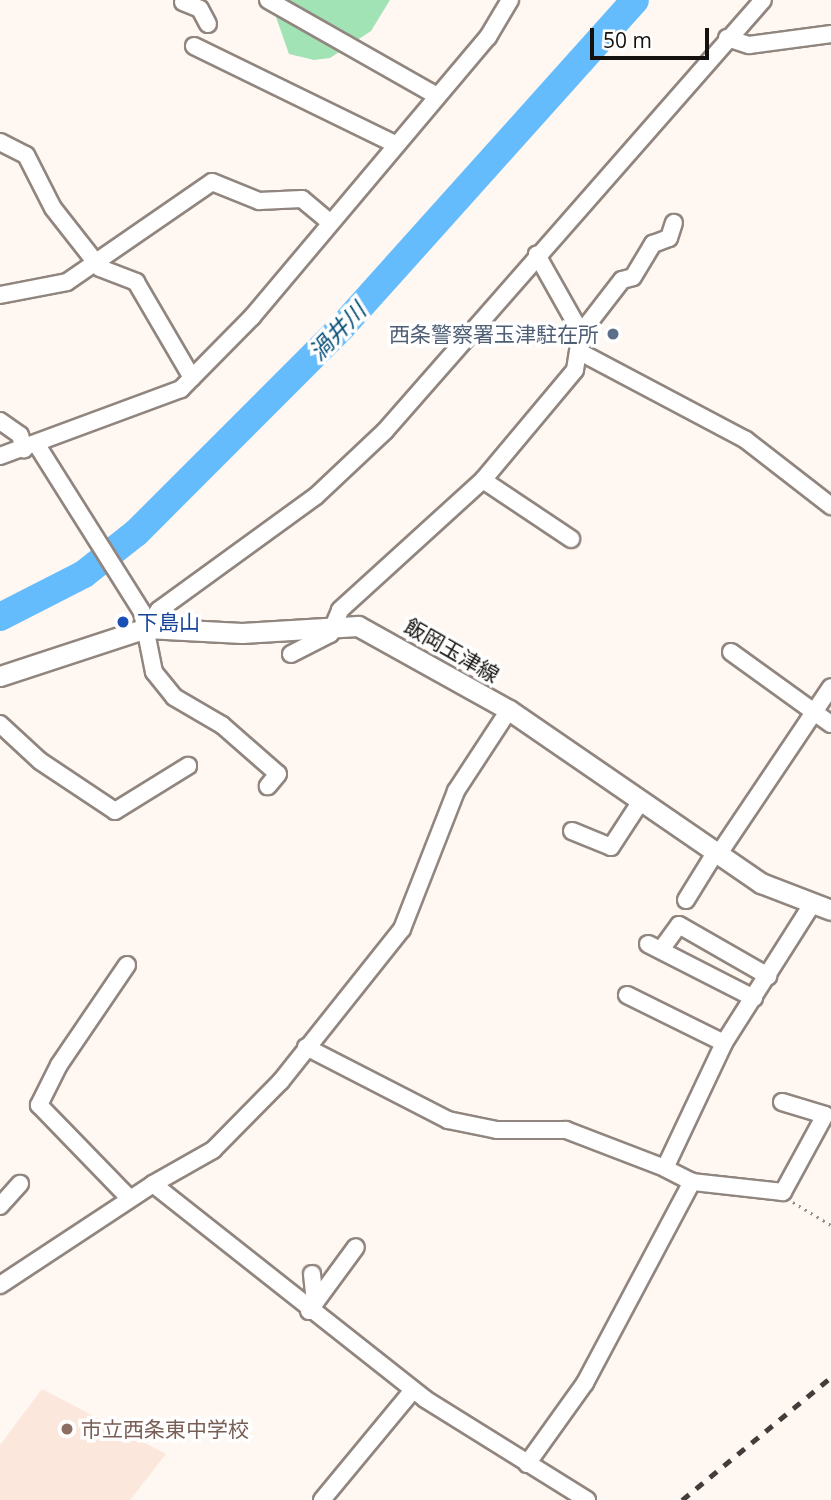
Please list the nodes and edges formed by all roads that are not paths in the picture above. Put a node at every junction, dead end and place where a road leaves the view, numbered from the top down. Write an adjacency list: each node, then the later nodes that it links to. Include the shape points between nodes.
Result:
1 (268, 0): 10 (street)
2 (510, 0): 10 (street, via 488,37)
3 (763, 0): 8 (street)
4 (183, 2): 5 (street)
5 (202, 4): 6 (street)
6 (208, 24)
7 (831, 34): 8 (street, via 749,44)
8 (727, 38): 15 (street)
9 (194, 46): 12 (street)
10 (437, 96): 12 (street)
11 (0, 142): 16 (street, via 26,155 53,208)
12 (395, 144): 13 (street)
13 (327, 220): 16 (street, via 302,199 258,201 212,182); 20 (street, via 251,317)
14 (674, 223): 18 (street, via 669,238 653,244 633,277 622,280)
15 (537, 255): 18 (street); 27 (street, via 385,431 316,496)
16 (97, 263): 17 (street, via 42,291); 20 (street, via 136,282)
17 (0, 295)
18 (581, 333): 19 (street)
19 (580, 352): 24 (street, via 526,435); 25 (street, via 746,440)
20 (192, 378): 22 (street, via 170,397)
21 (0, 421): 22 (street)
22 (31, 447): 23 (street); 27 (street, via 82,516)
23 (0, 456)
24 (483, 480): 26 (street); 28 (street, via 345,604)
25 (831, 506)
26 (571, 539)
27 (144, 620): 28 (main road, 飯岡玉津線, via 242,633); 31 (main road, 飯岡玉津線); 38 (street, via 154,672 174,697 222,725 278,774)
28 (333, 623): 30 (street, via 330,634); 33 (main road, 飯岡玉津線, via 376,633)
29 (731, 652): 34 (street)
30 (291, 654)
31 (0, 676)
32 (831, 687): 34 (street)
33 (509, 709): 39 (main road, 飯岡玉津線); 49 (street, via 456,791 402,929)
34 (814, 713): 36 (street); 41 (street)
35 (0, 724): 37 (street, via 40,761 115,811)
36 (831, 724)
37 (188, 766)
38 (268, 786)
39 (640, 802): 40 (street, via 611,846); 41 (main road, 飯岡玉津線)
40 (572, 831)
41 (717, 854): 42 (street); 43 (main road, 飯岡玉津線, via 761,883)
42 (686, 900)
43 (822, 906): 45 (street)
44 (127, 965): 56 (street, via 58,1065 39,1105)
45 (768, 976): 47 (street); 47 (street, via 679,925 656,945)
46 (626, 995): 48 (street)
47 (754, 998): 48 (street)
48 (724, 1043): 52 (street)
49 (306, 1047): 52 (street, via 448,1120 498,1130 566,1130); 55 (street, via 213,1150)
50 (782, 1102): 51 (street)
51 (828, 1109): 53 (street, via 783,1192)
52 (665, 1168): 53 (street)
53 (692, 1182): 63 (street, via 585,1383)
54 (20, 1184): 57 (street)
55 (153, 1184): 56 (street); 61 (street)
56 (128, 1197): 60 (street)
57 (0, 1206)
58 (356, 1247): 61 (street)
59 (312, 1274): 61 (street)
60 (0, 1285)
61 (312, 1307): 62 (street)
62 (413, 1390): 63 (street); 64 (street)
63 (527, 1464): 65 (street)
64 (322, 1500)
65 (587, 1500)

